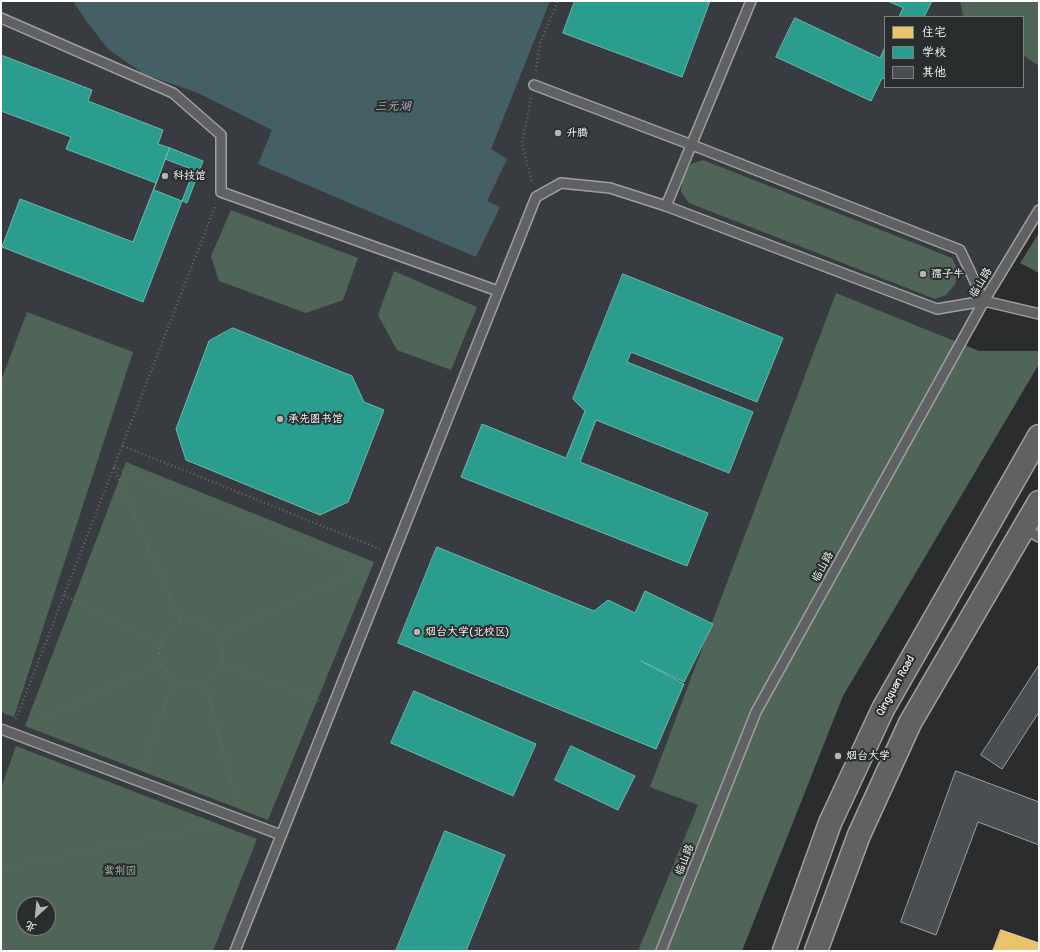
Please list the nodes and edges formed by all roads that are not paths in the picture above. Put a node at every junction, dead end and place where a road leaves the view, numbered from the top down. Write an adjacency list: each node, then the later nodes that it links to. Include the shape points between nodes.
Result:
1 (751, 1): 4 (lane)
2 (1, 18): 7 (lane, via 172,93 221,135 221,192)
3 (534, 85): 4 (lane)
4 (692, 145): 5 (lane); 8 (lane, via 960,250)
5 (666, 206): 7 (lane, via 610,188 562,183 536,197); 8 (lane, via 937,309)
6 (1039, 210): 8 (lane, 临山路)
7 (498, 291): 14 (lane)
8 (984, 300): 9 (lane); 16 (lane, 临山路, via 756,712)
9 (1039, 314)
10 (1039, 436): 17 (main road, Qingquan Road, via 882,709 830,823)
11 (1039, 502): 12 (main road)
12 (1033, 530): 18 (main road, via 1011,549 910,723 859,835)
13 (1, 729): 14 (lane)
14 (281, 836): 15 (lane)
15 (235, 951)
16 (662, 951)
17 (784, 951)
18 (816, 951)

